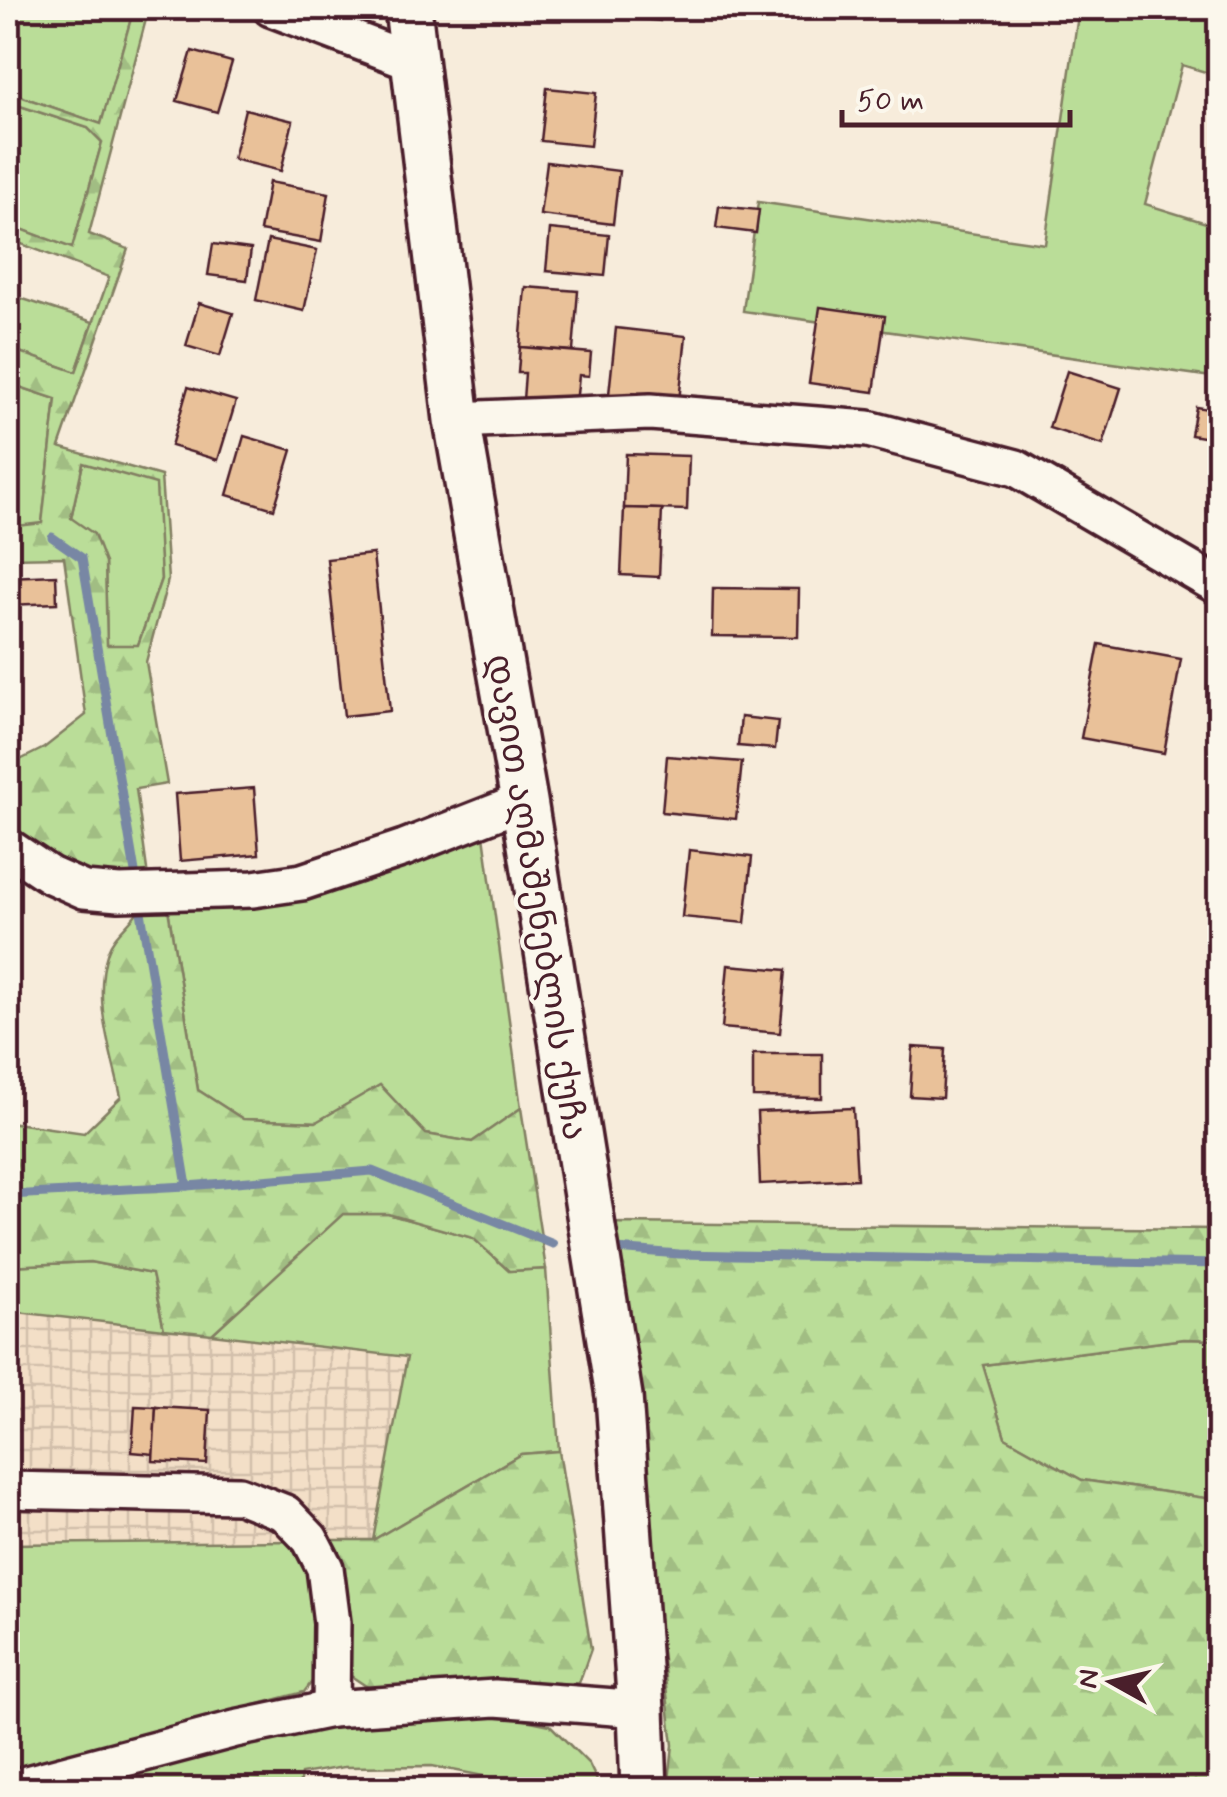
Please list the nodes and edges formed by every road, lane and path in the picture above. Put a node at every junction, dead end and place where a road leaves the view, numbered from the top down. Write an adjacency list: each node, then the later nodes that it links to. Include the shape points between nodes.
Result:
1 (270, 8): 3 (street)
2 (408, 8): 3 (main road, დავით აღმაშენებლის ქუჩა)
3 (416, 62): 4 (main road, დავით აღმაშენებლის ქუჩა)
4 (457, 420): 5 (street, via 650,412 868,429 1016,468); 6 (main road, დავით აღმაშენებლის ქუჩა)
5 (1220, 586)
6 (524, 800): 7 (street, via 302,882 253,889 84,890); 9 (main road, დავით აღმაშენებლის ქუჩა, via 619,1396)
7 (8, 846)
8 (8, 1490): 10 (street, via 239,1495 285,1513 325,1568)
9 (642, 1709): 10 (street, via 495,1698); 12 (main road, დავით აღმაშენებლის ქუჩა)
10 (332, 1710): 11 (street, via 236,1728)
11 (20, 1788)
12 (644, 1790)

